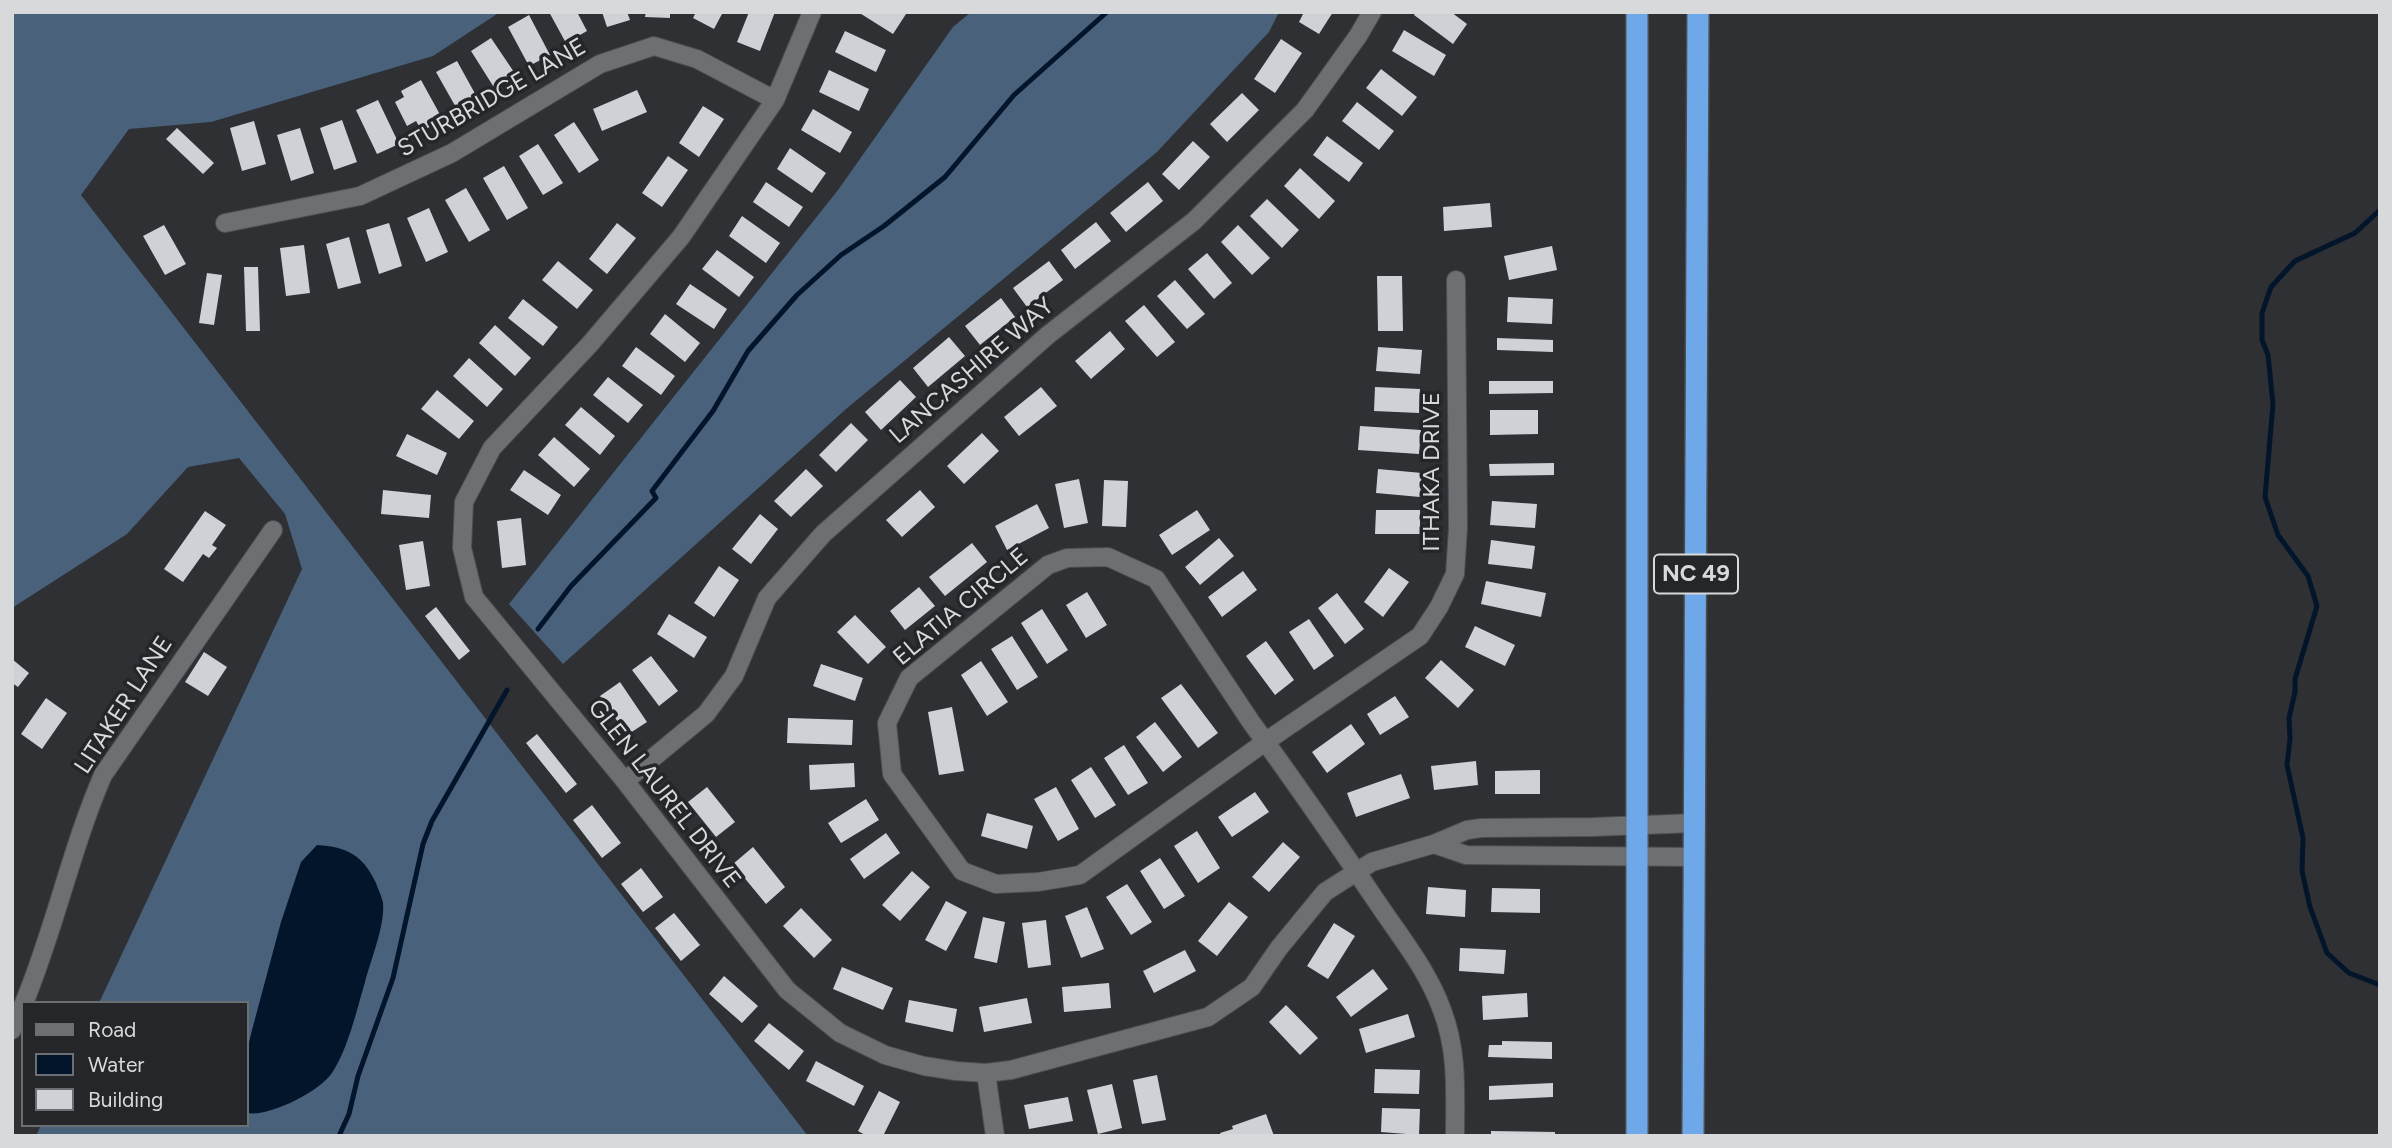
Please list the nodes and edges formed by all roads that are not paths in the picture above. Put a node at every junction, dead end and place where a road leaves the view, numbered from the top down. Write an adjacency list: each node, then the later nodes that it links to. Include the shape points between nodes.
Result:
1 (812, 12): 5 (street, GLEN LAUREL DRIVE)
2 (1372, 12): 10 (street, LANCASHIRE WAY, via 1304,110 1194,221 1048,335 823,534 767,598 734,676 706,714)
3 (1637, 12): 12 (highway, NC 49)
4 (1698, 12): 11 (highway, NC 49)
5 (775, 100): 6 (street, STURBRIDGE LANE, via 696,60 654,46 600,64 452,153 360,196); 10 (street, GLEN LAUREL DRIVE, via 681,237 492,449 464,502 462,548 474,597)
6 (225, 223)
7 (1456, 280): 9 (street, ITHAKA DRIVE, via 1455,574 1420,636)
8 (273, 530): 17 (street, LITAKER LANE, via 103,775 84,817)
9 (1265, 741): 9 (street, ELATIA CIRCLE, via 1156,579 1108,557 1067,558 1048,565 909,678 887,723 892,774 962,871 996,884 1080,875); 16 (street, ELATIA CIRCLE)
10 (625, 781): 20 (street, GLEN LAUREL DRIVE, via 787,990 840,1032 885,1055 924,1066)
11 (1695, 823): 12 (street, GLEN LAUREL DRIVE); 15 (highway, NC 49)
12 (1638, 825): 13 (street, GLEN LAUREL DRIVE, via 1481,828); 14 (highway, NC 49)
13 (1433, 844): 14 (street, via 1466,855); 16 (street, GLEN LAUREL DRIVE)
14 (1639, 856): 15 (street); 23 (highway, NC 49)
15 (1695, 857): 24 (highway, NC 49)
16 (1357, 871): 20 (street, GLEN LAUREL DRIVE, via 1325,891 1252,987 1208,1017); 22 (street, ELATIA CIRCLE, via 1427,977 1443,1011 1455,1061)
17 (24, 1001)
18 (21, 1009): 19 (street, LITAKER LANE)
19 (12, 1030)
20 (986, 1073): 21 (street)
21 (995, 1136)
22 (1455, 1136)
23 (1637, 1136)
24 (1693, 1136)

